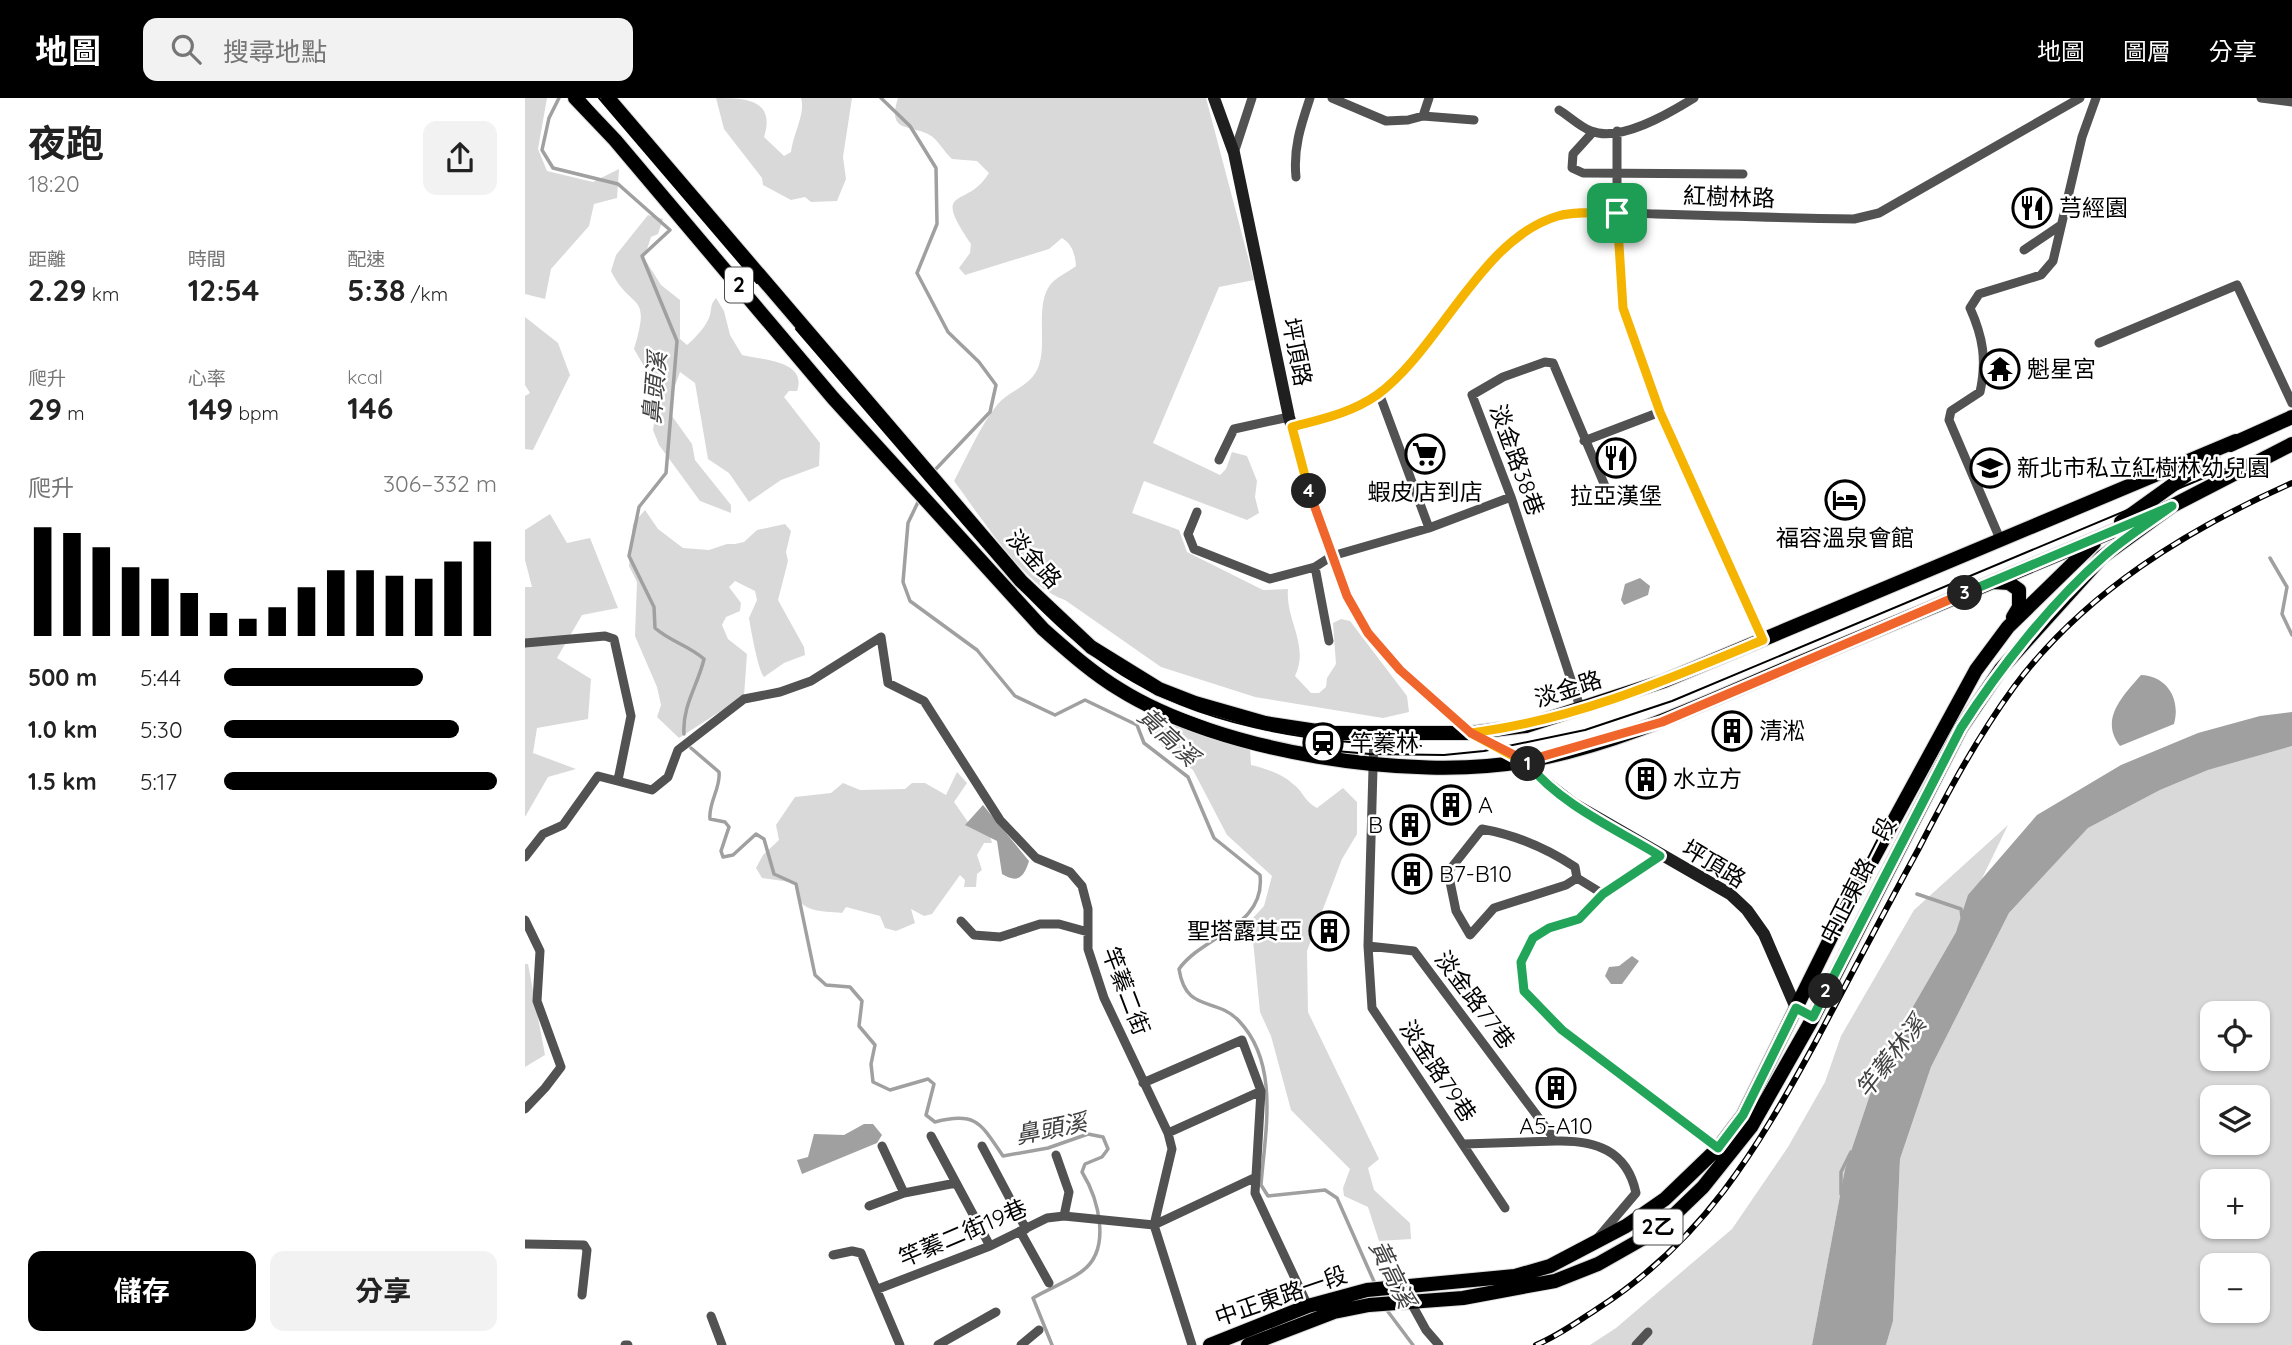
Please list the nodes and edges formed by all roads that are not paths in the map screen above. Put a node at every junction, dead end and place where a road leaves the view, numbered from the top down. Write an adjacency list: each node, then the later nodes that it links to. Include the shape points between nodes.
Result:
1 (575, 98): 53 (main road, 淡金路 / 2, via 901,475 1043,629 1082,663 1120,690 1191,723 1277,749)
2 (608, 98): 50 (main road, 淡金路 / 2, via 1021,582 1091,647 1159,690 1265,723 1330,733)
3 (1215, 98): 18 (street, 坪頂路)
4 (1252, 98): 18 (street)
5 (1310, 98): 21 (street, via 1297,134)
6 (1332, 98): 14 (street, via 1386,121)
7 (1429, 98): 14 (street)
8 (1694, 98): 16 (street, via 1642,127)
9 (2080, 98): 22 (street, 紅樹林路, via 1879,213 1854,219)
10 (2096, 98): 23 (street)
11 (2261, 98): 12 (street)
12 (2292, 102)
13 (1559, 110): 17 (street)
14 (1423, 116): 15 (street)
15 (1474, 120)
16 (1617, 131): 17 (street); 19 (street)
17 (1593, 132): 19 (street, via 1573,154 1572,168 1583,173)
18 (1234, 153): 30 (street, 坪頂路)
19 (1616, 173): 20 (street); 22 (street)
20 (1743, 174)
21 (1296, 177)
22 (1617, 213): 26 (street, 紅樹林路, via 1557,216 1507,246 1480,273 1439,331); 28 (street, via 1623,308)
23 (2061, 225): 24 (street); 41 (street, via 2053,261 2041,275 1979,294 1970,308 1983,337 1984,375 1980,392 1951,411 1949,420)
24 (2024, 250)
25 (2099, 343): 27 (street, via 2237,285)
26 (1379, 393): 30 (street, 紅樹林路, via 1357,407); 39 (street)
27 (2292, 403)
28 (1660, 412): 31 (street); 46 (street)
29 (2292, 417): 32 (main road, 中正東路一段 / 2)
30 (1290, 422): 34 (street, 紅樹林路, via 1234,429); 42 (street, 坪頂路)
31 (1584, 441): 35 (street, 淡金路38巷); 36 (street, 淡金路38巷, via 1553,363 1502,374 1472,395)
32 (2235, 441): 40 (main road, 中正東路一段 / 2乙); 41 (main road, 淡金路 / 2)
33 (2292, 444): 37 (main road, 中正東路一段)
34 (1219, 460)
35 (1605, 486)
36 (1511, 496): 39 (street); 49 (street, 淡金路38巷)
37 (2172, 506): 40 (main road); 64 (main road, 中正東路一段 / 2乙, via 2102,557 2018,648 1982,695)
38 (1197, 512): 43 (street, via 1188,534 1194,549 1271,579)
39 (1429, 528): 42 (street)
40 (2102, 536): 44 (main road, 淡金路); 45 (main road, 中正東路一段 / 2乙)
41 (2000, 539): 46 (main road, 淡金路 / 2)
42 (1332, 556): 43 (street); 51 (street, 坪頂路, via 1368,633 1400,670)
43 (1315, 567): 47 (street)
44 (1986, 584): 45 (main road, via 2009,583 2019,590 2019,607); 52 (main road, 淡金路, via 1662,722)
45 (2008, 627): 63 (main road, 中正東路一段 / 2乙, via 1948,718)
46 (1763, 640): 49 (main road, 淡金路 / 2)
47 (1329, 641)
48 (525, 643): 54 (street, via 614,639 631,716)
49 (1581, 710): 51 (main road, 淡金路 / 2, via 1526,726)
50 (1374, 733): 51 (main road, 淡金路 / 2); 53 (street)
51 (1471, 733): 52 (street, 坪頂路)
52 (1526, 761): 53 (main road, 淡金路, via 1443,767); 55 (street, 坪頂路, via 1574,804)
53 (1374, 762): 62 (street)
54 (618, 780): 56 (street, via 598,776 563,825 543,834); 61 (street, 竿蓁二街, via 652,790 668,776 678,750 744,699 811,681 881,637 888,683 924,701 1000,820 1035,858 1070,872 1082,886)
55 (1660, 856): 58 (street); 63 (street, 坪頂路, via 1730,894 1747,910 1765,934)
56 (525, 857)
57 (1577, 878): 57 (street, via 1494,908 1470,935 1456,911 1448,872 1482,829 1509,834 1552,852 1575,867); 58 (street)
58 (1603, 894): 74 (street, via 1579,919 1533,938 1521,962 1524,991 1562,1030)
59 (525, 920): 67 (street, via 540,951 537,1001 561,1067)
60 (961, 921): 61 (street, via 974,935 1000,937 1040,924)
61 (1088, 932): 65 (street, 竿蓁二街, via 1088,949 1104,998)
62 (1368, 946): 70 (street, 淡金路77巷, via 1414,950); 71 (street, 淡金路79巷, via 1372,1008)
63 (1796, 1008): 64 (street); 74 (main road, 中正東路一段 / 2乙, via 1743,1115)
64 (1813, 1017): 92 (main road, 中正東路一段 / 2乙, via 1751,1128 1729,1158 1676,1213 1642,1239 1555,1281 1486,1295)
65 (1143, 1083): 66 (street, via 1242,1040); 68 (street, 竿蓁二街)
66 (1261, 1091): 68 (street); 76 (street)
67 (525, 1109)
68 (1168, 1132): 82 (street, 竿蓁二街, via 1172,1149)
69 (931, 1136): 77 (street)
70 (1556, 1141): 71 (street); 85 (street, via 1586,1140 1610,1152 1625,1164 1633,1182 1636,1193)
71 (1464, 1144): 80 (street, 淡金路79巷)
72 (882, 1146): 78 (street)
73 (982, 1146): 83 (street)
74 (1718, 1148): 85 (main road, 中正東路一段 / 2乙, via 1665,1199)
75 (1056, 1155): 81 (street, 竿蓁二街19巷, via 1069,1192)
76 (1254, 1178): 82 (street); 93 (street, via 1255,1193)
77 (956, 1183): 78 (street); 86 (street)
78 (904, 1193): 79 (street)
79 (869, 1206)
80 (1505, 1208)
81 (1064, 1216): 82 (street, 竿蓁二街19巷); 83 (street, 竿蓁二街19巷, via 1047,1218)
82 (1154, 1225): 102 (street)
83 (1023, 1230): 86 (street, 竿蓁二街19巷); 88 (street)
84 (525, 1244): 90 (street, via 584,1245)
85 (1593, 1244): 91 (main road, 中正東路一段 / 2乙, via 1550,1266 1515,1276 1417,1286)
86 (990, 1246): 89 (street, 竿蓁二街19巷)
87 (834, 1255): 89 (street, via 861,1254)
88 (1049, 1283)
89 (878, 1289): 99 (street)
90 (582, 1296)
91 (1368, 1297): 92 (main road, 2乙); 93 (main road, 中正東路一段 / 2乙); 104 (main road, 中正東路一段 / 2乙)
92 (1410, 1301): 105 (street)
93 (1308, 1306): 103 (main road, 中正東路一段 / 2乙)
94 (996, 1312): 100 (street)
95 (711, 1316): 98 (street)
96 (1039, 1329): 101 (street)
97 (1648, 1332): 106 (street)
98 (722, 1345)
99 (900, 1345)
100 (938, 1345)
101 (1021, 1345)
102 (1192, 1345)
103 (1210, 1345)
104 (1248, 1345)
105 (1439, 1345)
106 (1636, 1345)

